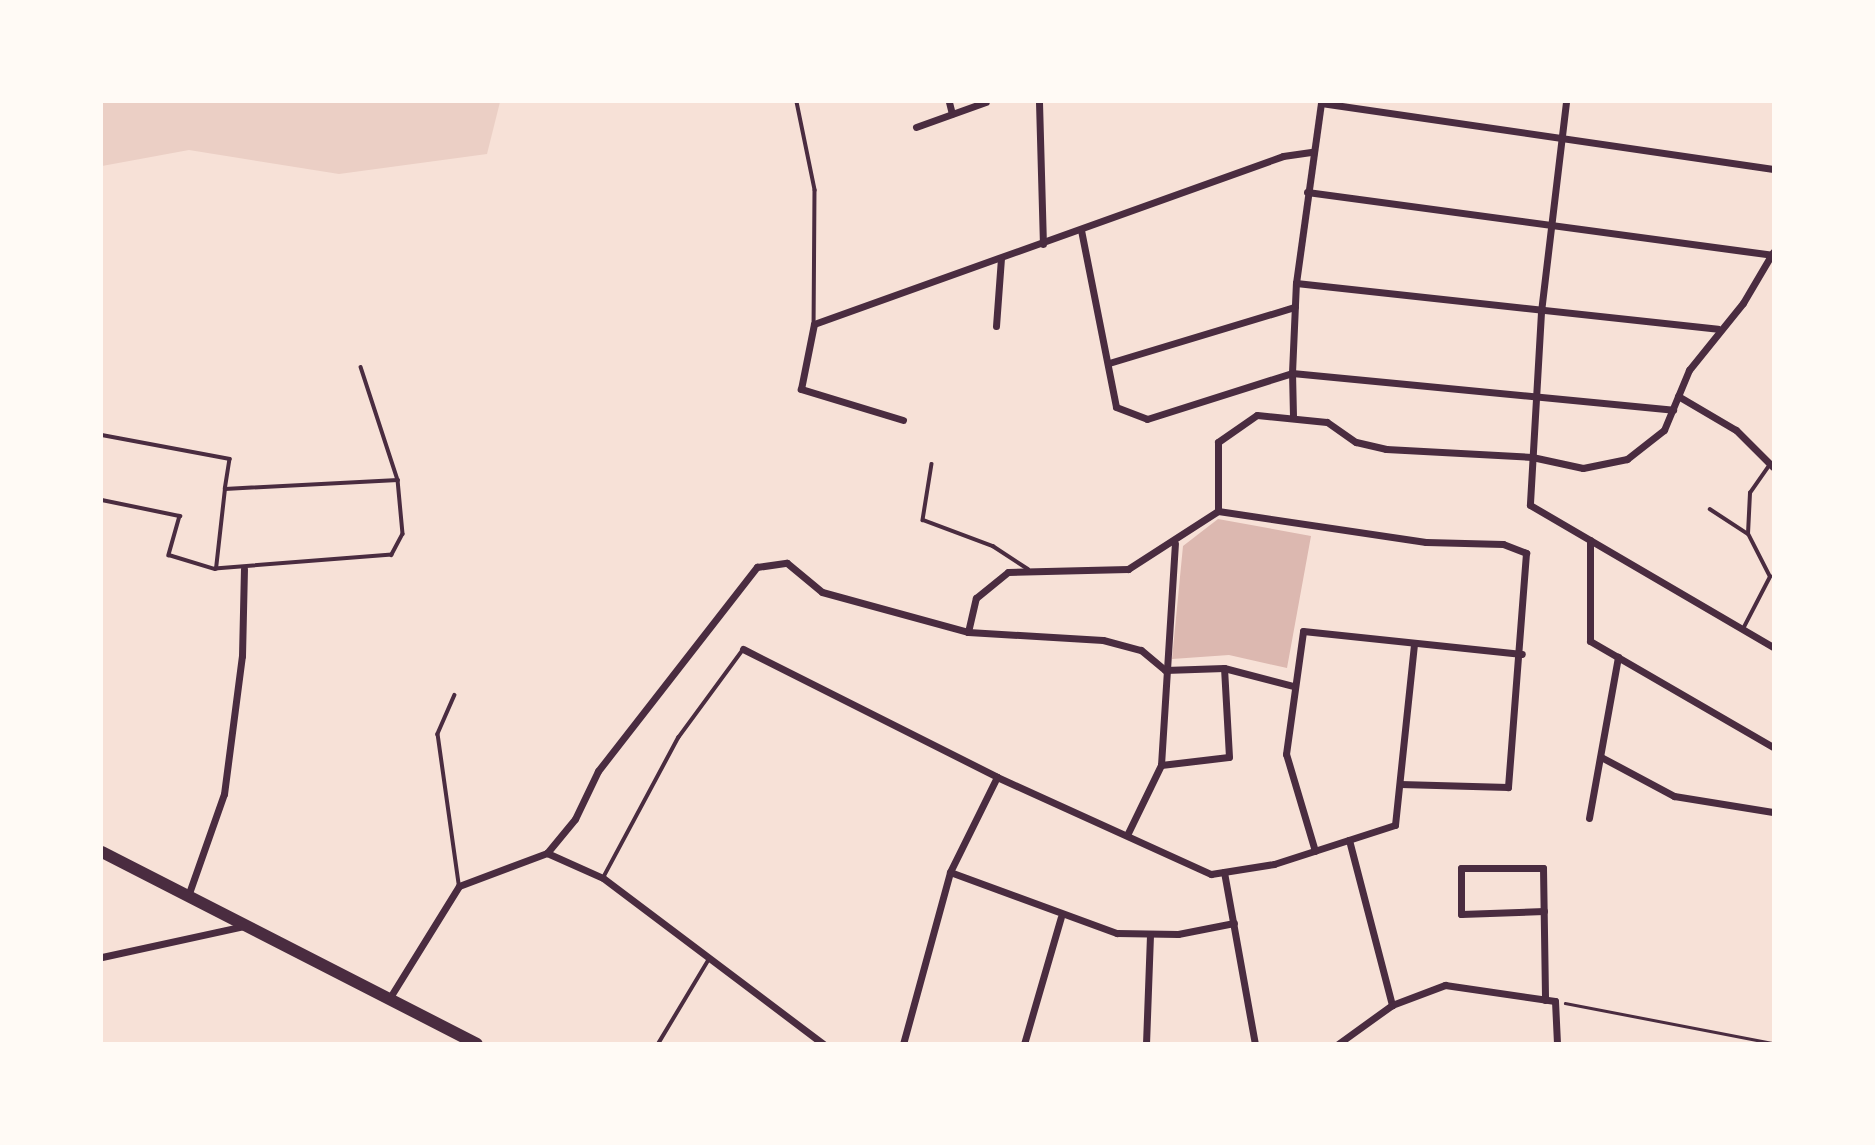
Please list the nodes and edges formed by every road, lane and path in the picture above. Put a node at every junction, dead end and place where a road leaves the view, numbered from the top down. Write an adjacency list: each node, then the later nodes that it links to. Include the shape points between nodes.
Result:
1 (797, 102): 21 (lane, via 815,190)
2 (948, 102): 7 (street)
3 (986, 102): 7 (street)
4 (1039, 102): 15 (street)
5 (1321, 102): 9 (street); 10 (street)
6 (1566, 102): 9 (street)
7 (951, 114): 8 (street)
8 (916, 127)
9 (1564, 139): 11 (street); 13 (street)
10 (1313, 152): 12 (street); 14 (street, via 1283,156)
11 (1773, 169)
12 (1307, 192): 13 (street); 18 (street)
13 (1551, 225): 16 (street); 20 (street)
14 (1081, 230): 15 (street); 24 (street)
15 (1042, 244): 17 (street)
16 (1773, 253): 23 (street, via 1743,303)
17 (1001, 258): 21 (street); 22 (street)
18 (1296, 283): 19 (street); 20 (street)
19 (1295, 307): 24 (street); 26 (street)
20 (1541, 312): 23 (street); 28 (street)
21 (814, 324): 31 (street, via 801,389)
22 (996, 326)
23 (1718, 329): 27 (street)
24 (1109, 363): 26 (street, via 1116,407 1147,419)
25 (361, 367): 36 (lane)
26 (1292, 373): 28 (street); 30 (street)
27 (1678, 396): 29 (street); 35 (street, via 1736,430)
28 (1536, 397): 29 (street); 33 (street)
29 (1672, 410): 33 (street, via 1654,443 1627,459 1583,468)
30 (1293, 416): 33 (street, via 1327,422 1356,442 1386,449); 40 (street, via 1257,415 1224,434 1218,442)
31 (903, 419)
32 (102, 435): 37 (lane, via 230,459)
33 (1532, 457): 42 (street, via 1530,505)
34 (932, 464): 46 (lane, via 923,520 993,546)
35 (1772, 466): 41 (lane, via 1750,493)
36 (398, 480): 37 (lane); 45 (lane, via 403,534 392,555)
37 (225, 489): 44 (lane)
38 (102, 500): 44 (lane, via 180,516 169,555)
39 (1710, 509): 41 (lane)
40 (1218, 511): 43 (street); 53 (street, via 1426,542 1503,544 1526,553 1518,603)
41 (1748, 534): 47 (lane)
42 (1590, 540): 48 (street); 54 (street, via 1590,640)
43 (1175, 543): 46 (street, via 1128,569); 56 (street)
44 (216, 569): 45 (lane)
45 (244, 569): 75 (street, via 242,656 224,794)
46 (1028, 569): 49 (street, via 1009,572 976,598)
47 (1772, 579): 48 (lane)
48 (1743, 629): 51 (street)
49 (968, 632): 56 (street, via 1130,645); 70 (street, via 822,592 787,563 757,567 598,771 575,819)
50 (1414, 644): 53 (street); 57 (street, via 1304,631); 63 (street)
51 (1773, 647)
52 (743, 649): 62 (street); 73 (lane, via 678,737)
53 (1522, 654): 63 (street, via 1508,787)
54 (1618, 657): 59 (street); 60 (street)
55 (1224, 667): 56 (street); 57 (street); 61 (street, via 1229,757)
56 (1165, 670): 61 (street)
57 (1293, 686): 68 (street, via 1286,754)
58 (455, 695): 74 (lane, via 438,734)
59 (1773, 747)
60 (1601, 757): 64 (street, via 1674,796); 65 (street)
61 (1161, 765): 66 (street)
62 (997, 777): 66 (street); 71 (street)
63 (1400, 784): 67 (street, via 1395,825)
64 (1773, 812)
65 (1589, 818)
66 (1128, 833): 72 (street, via 1204,873)
67 (1349, 840): 68 (street); 86 (street)
68 (1315, 851): 72 (street)
69 (102, 852): 75 (highway)
70 (547, 853): 73 (street); 74 (street)
71 (950, 872): 77 (street); 91 (street)
72 (1224, 872): 78 (street)
73 (603, 878): 82 (street)
74 (459, 886): 83 (street)
75 (188, 896): 79 (highway)
76 (1544, 911): 76 (street, via 1544,868 1461,868 1461,914); 84 (street)
77 (1060, 917): 80 (street); 92 (street)
78 (1234, 923): 80 (street); 94 (street)
79 (246, 925): 81 (street); 83 (highway)
80 (1150, 935): 93 (street)
81 (102, 957)
82 (709, 959): 89 (lane, via 683,993); 90 (street)
83 (389, 999): 88 (highway)
84 (1545, 1000): 85 (street); 86 (street, via 1444,985)
85 (1555, 1001): 87 (path); 96 (street)
86 (1392, 1005): 95 (street)
87 (1773, 1043)
88 (477, 1044)
89 (658, 1044)
90 (823, 1044)
91 (903, 1044)
92 (1024, 1044)
93 (1146, 1044)
94 (1255, 1044)
95 (1338, 1044)
96 (1557, 1044)

